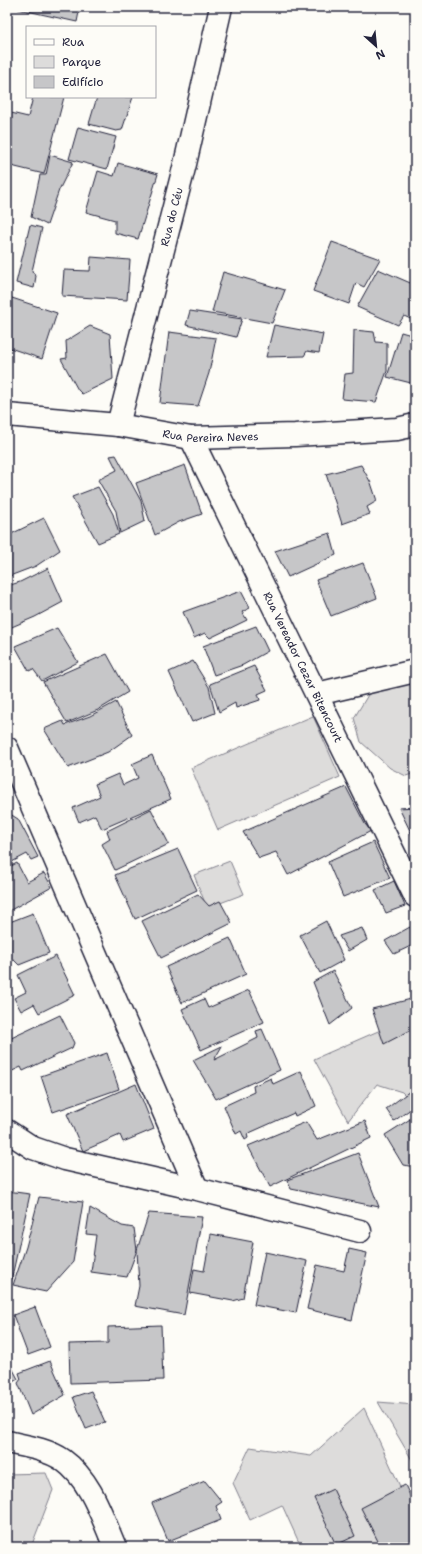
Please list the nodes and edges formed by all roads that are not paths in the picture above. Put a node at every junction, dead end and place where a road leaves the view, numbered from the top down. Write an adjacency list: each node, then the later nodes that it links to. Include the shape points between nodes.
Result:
1 (221, 7): 3 (street, Rua do Céu, via 185,164)
2 (9, 418): 3 (street, Rua Pereira Neves)
3 (118, 425): 5 (street, Rua Pereira Neves)
4 (415, 425): 5 (street, Rua Pereira Neves, via 397,429 302,435)
5 (191, 438): 7 (street, Rua Vereador Cezar Bitencourt)
6 (415, 671): 7 (street)
7 (317, 694): 9 (street, Rua Vereador Cezar Bitencourt)
8 (7, 748): 11 (street)
9 (415, 896)
10 (7, 1131): 11 (street, via 33,1148 65,1159)
11 (197, 1189): 12 (street)
12 (360, 1231)
13 (7, 1442): 14 (street, via 38,1449 62,1460 79,1475 93,1496)
14 (115, 1547)

